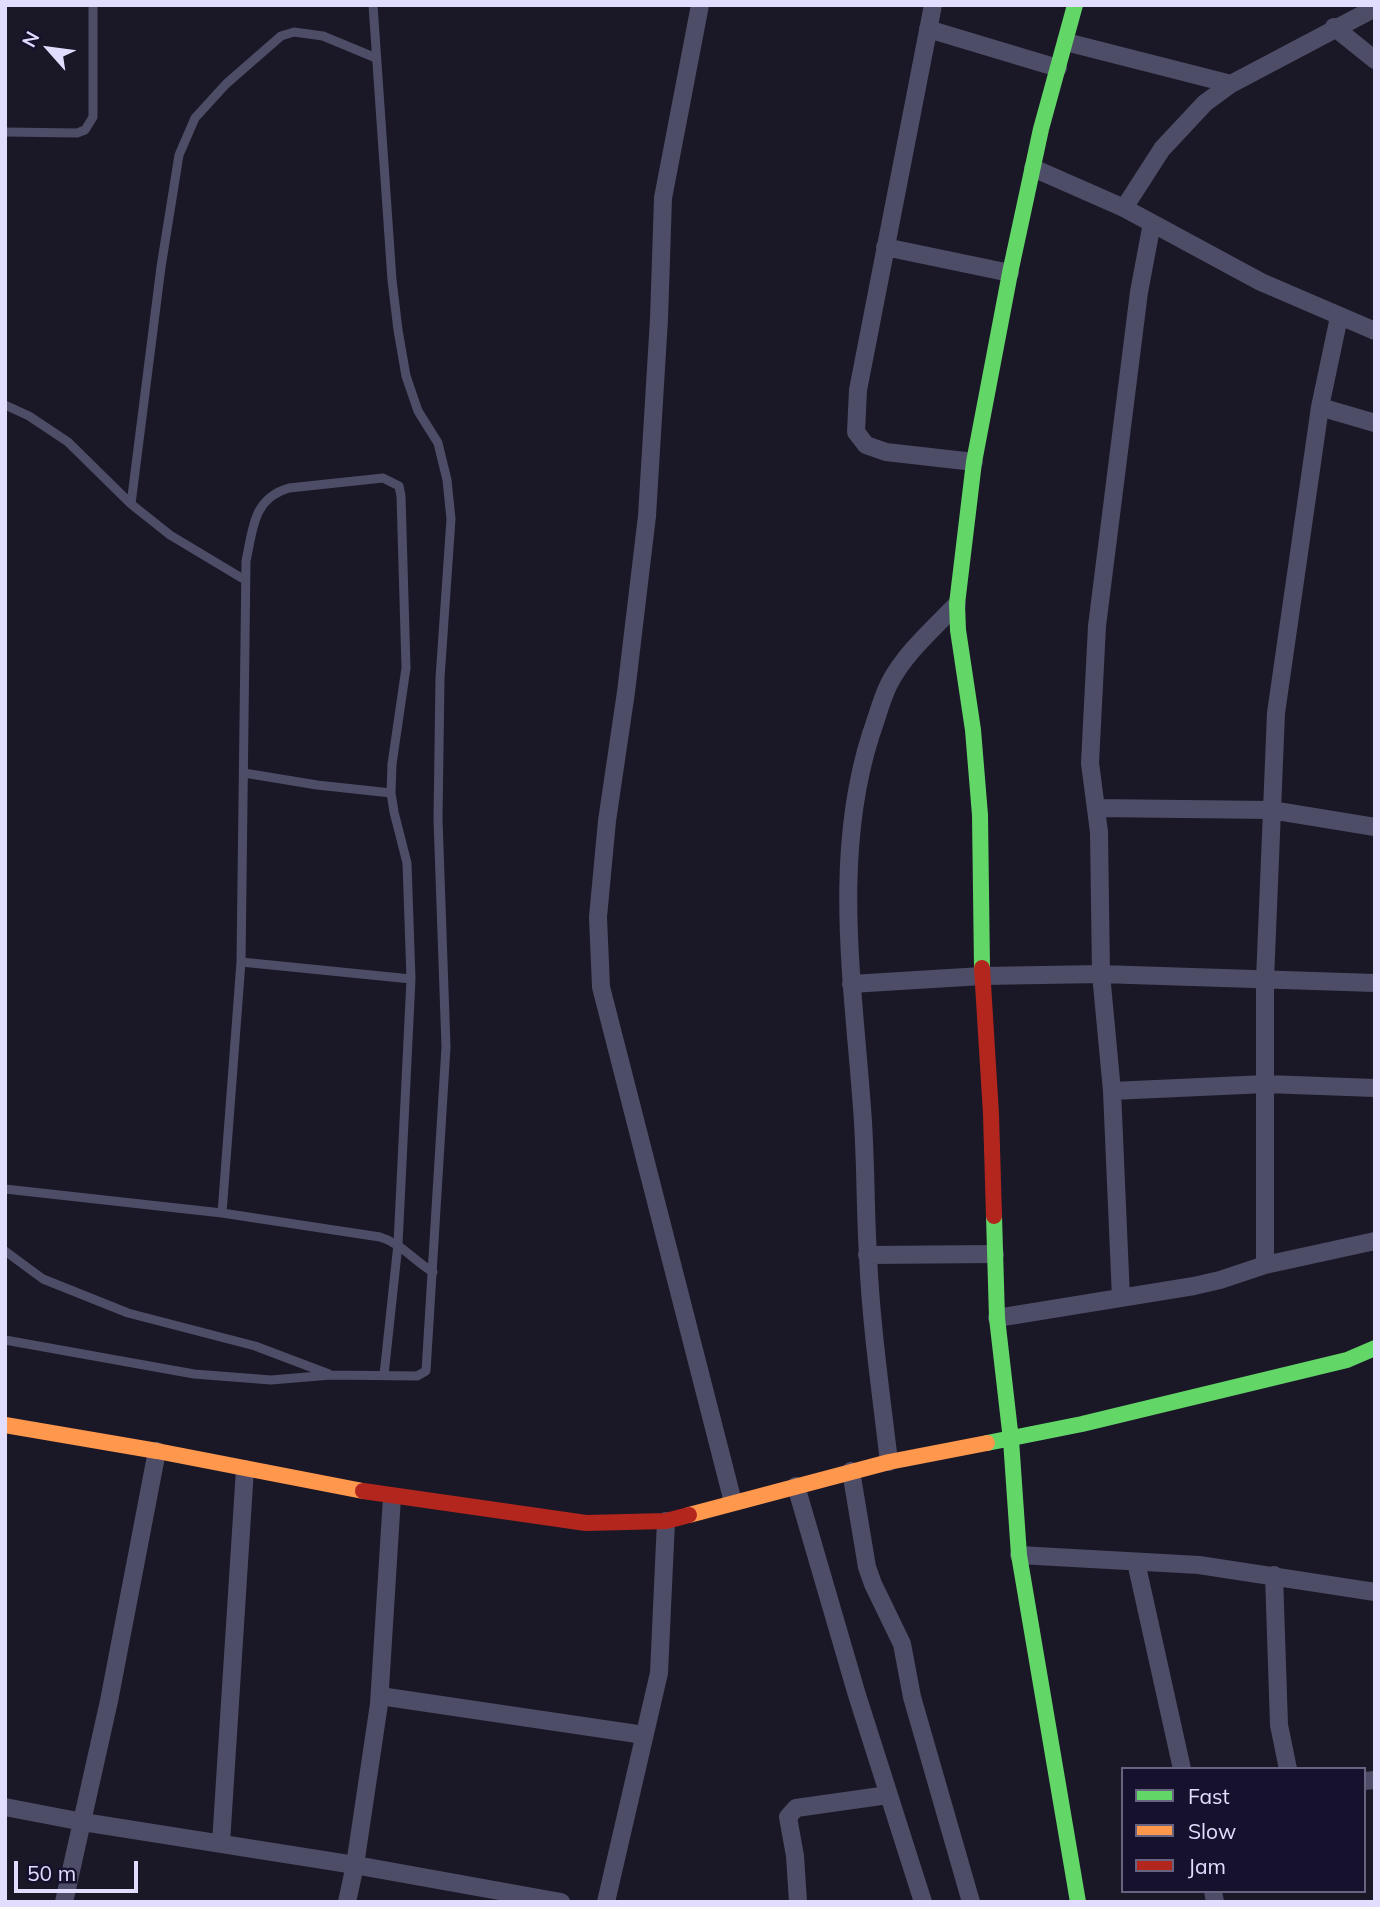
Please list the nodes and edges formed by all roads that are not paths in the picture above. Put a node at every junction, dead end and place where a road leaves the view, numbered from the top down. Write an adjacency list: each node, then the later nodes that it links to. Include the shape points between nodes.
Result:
1 (93, 5): 14 (lane, via 94,102 93,117 85,130)
2 (373, 5): 10 (lane)
3 (700, 5): 67 (street, via 663,198 646,516 607,821 598,939 601,987)
4 (933, 5): 8 (street)
5 (1075, 5): 9 (street)
6 (1375, 8): 7 (street)
7 (1334, 27): 11 (street); 13 (street)
8 (928, 29): 12 (street); 18 (street)
9 (1066, 43): 12 (street); 13 (street)
10 (376, 58): 26 (lane, via 323,36 294,32 281,36 195,118 177,167); 52 (lane, via 398,330 418,411 438,443 451,519 440,678 438,819 446,1047)
11 (1375, 60)
12 (1058, 68): 15 (street)
13 (1231, 84): 16 (street, via 1197,111 1162,149)
14 (5, 132)
15 (1033, 168): 16 (street); 19 (street)
16 (1124, 208): 17 (street)
17 (1152, 223): 20 (street, via 1261,282); 31 (street, via 1139,292 1097,626 1090,762)
18 (886, 247): 19 (street); 25 (street, via 858,390 856,432 866,445 886,452)
19 (1010, 273): 25 (street)
20 (1339, 317): 21 (street); 23 (street)
21 (1375, 331)
22 (5, 405): 26 (lane, via 68,442)
23 (1320, 407): 24 (street); 32 (street, via 1276,713)
24 (1375, 423)
25 (974, 462): 28 (street)
26 (131, 504): 27 (lane, via 189,549)
27 (245, 580): 29 (lane); 30 (lane, via 261,504 278,491 383,478 399,486 406,668)
28 (957, 604): 36 (street, via 980,815); 40 (street, via 909,653 889,685 861,768 850,834)
29 (244, 773): 30 (lane); 34 (lane)
30 (391, 793): 37 (lane, via 407,863)
31 (1096, 808): 32 (street); 35 (street)
32 (1271, 810): 33 (street); 38 (street)
33 (1375, 827)
34 (241, 962): 37 (lane); 45 (lane)
35 (1101, 974): 36 (street); 38 (street); 43 (street)
36 (982, 976): 40 (street); 49 (street)
37 (411, 979): 47 (lane)
38 (1265, 980): 39 (street); 41 (street)
39 (1375, 983)
40 (851, 984): 50 (street, via 862,1108)
41 (1266, 1084): 42 (street); 43 (street); 51 (street)
42 (1375, 1088)
43 (1112, 1091): 53 (street)
44 (5, 1189): 45 (lane)
45 (222, 1213): 47 (lane, via 380,1237)
46 (1375, 1241): 51 (street)
47 (398, 1244): 52 (lane); 58 (lane)
48 (5, 1251): 57 (lane, via 43,1279 128,1313 255,1346)
49 (995, 1254): 50 (street); 54 (street)
50 (867, 1255): 62 (street)
51 (1265, 1265): 53 (street, via 1207,1283)
52 (433, 1272): 58 (lane, via 426,1371 417,1376)
53 (1121, 1298): 54 (street)
54 (998, 1318): 60 (street)
55 (5, 1339): 57 (lane, via 194,1374 271,1380)
56 (1375, 1348): 60 (street, via 1347,1360)
57 (331, 1375): 58 (lane)
58 (384, 1375)
59 (5, 1425): 61 (street)
60 (1011, 1440): 62 (street); 69 (street)
61 (157, 1451): 63 (street); 79 (street)
62 (889, 1462): 64 (street)
63 (245, 1469): 66 (street); 80 (street)
64 (844, 1473): 65 (street); 88 (street, via 867,1567 902,1644 915,1708)
65 (805, 1483): 67 (street); 77 (street, via 821,1575)
66 (391, 1497): 68 (street, via 586,1523); 73 (street)
67 (733, 1502): 68 (street)
68 (666, 1521): 74 (street, via 659,1673)
69 (1019, 1555): 70 (street); 89 (street)
70 (1136, 1562): 71 (street); 75 (street)
71 (1274, 1575): 72 (street); 76 (street, via 1279,1725)
72 (1375, 1592)
73 (380, 1696): 74 (street); 81 (street)
74 (644, 1735): 85 (street)
75 (1182, 1767)
76 (1288, 1767)
77 (888, 1795): 86 (street, via 796,1808 790,1813); 87 (street)
78 (5, 1807): 79 (street)
79 (83, 1822): 80 (street); 82 (street)
80 (221, 1843): 81 (street)
81 (355, 1865): 83 (street); 84 (street)
82 (64, 1902)
83 (347, 1902)
84 (561, 1902)
85 (606, 1902)
86 (798, 1902)
87 (923, 1902)
88 (971, 1902)
89 (1078, 1902)

